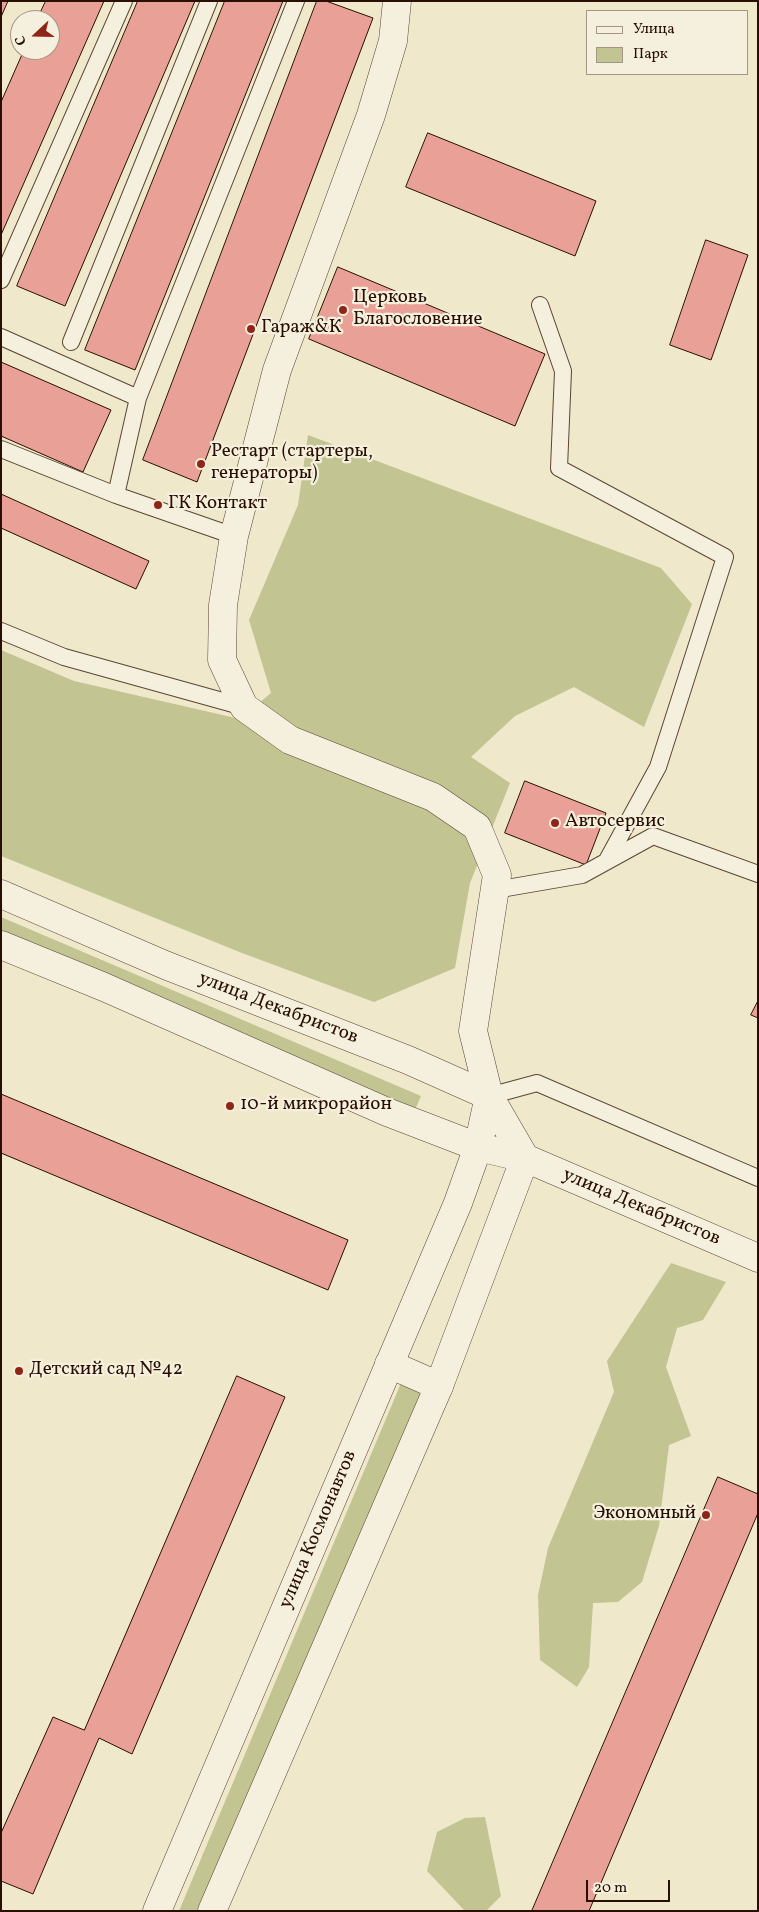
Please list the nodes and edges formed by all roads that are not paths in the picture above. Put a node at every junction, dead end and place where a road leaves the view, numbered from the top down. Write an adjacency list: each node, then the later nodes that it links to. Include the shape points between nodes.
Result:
1 (124, 1): 5 (lane)
2 (209, 1): 8 (lane)
3 (296, 1): 9 (lane)
4 (397, 1): 12 (street, via 393,42 371,115 276,370)
5 (1, 280)
6 (540, 306): 15 (lane, via 562,371 559,468 725,556 658,768)
7 (1, 336): 9 (lane)
8 (71, 342)
9 (138, 398): 11 (lane)
10 (1, 450): 11 (lane)
11 (116, 495): 12 (lane)
12 (234, 536): 14 (street, via 223,605 222,660)
13 (1, 631): 14 (lane, via 64,657)
14 (244, 707): 17 (street, via 290,740 433,797 477,827 497,875)
15 (606, 862): 16 (lane, via 653,836); 17 (lane, via 582,875)
16 (758, 874)
17 (495, 890): 20 (street, via 473,1031)
18 (1, 894): 20 (street, улица Декабристов, via 165,966 408,1060)
19 (1, 944): 21 (street, улица Декабристов, via 387,1112)
20 (489, 1096): 21 (street, улица Космонавтов); 22 (street); 23 (lane, via 537,1083)
21 (478, 1147): 22 (street, улица Декабристов); 25 (street, улица Космонавтов, via 458,1203)
22 (525, 1158): 24 (street, улица Декабристов); 26 (street)
23 (758, 1178)
24 (758, 1258)
25 (389, 1364): 26 (street); 27 (street, улица Космонавтов)
26 (439, 1386): 28 (street)
27 (156, 1911)
28 (212, 1911)

